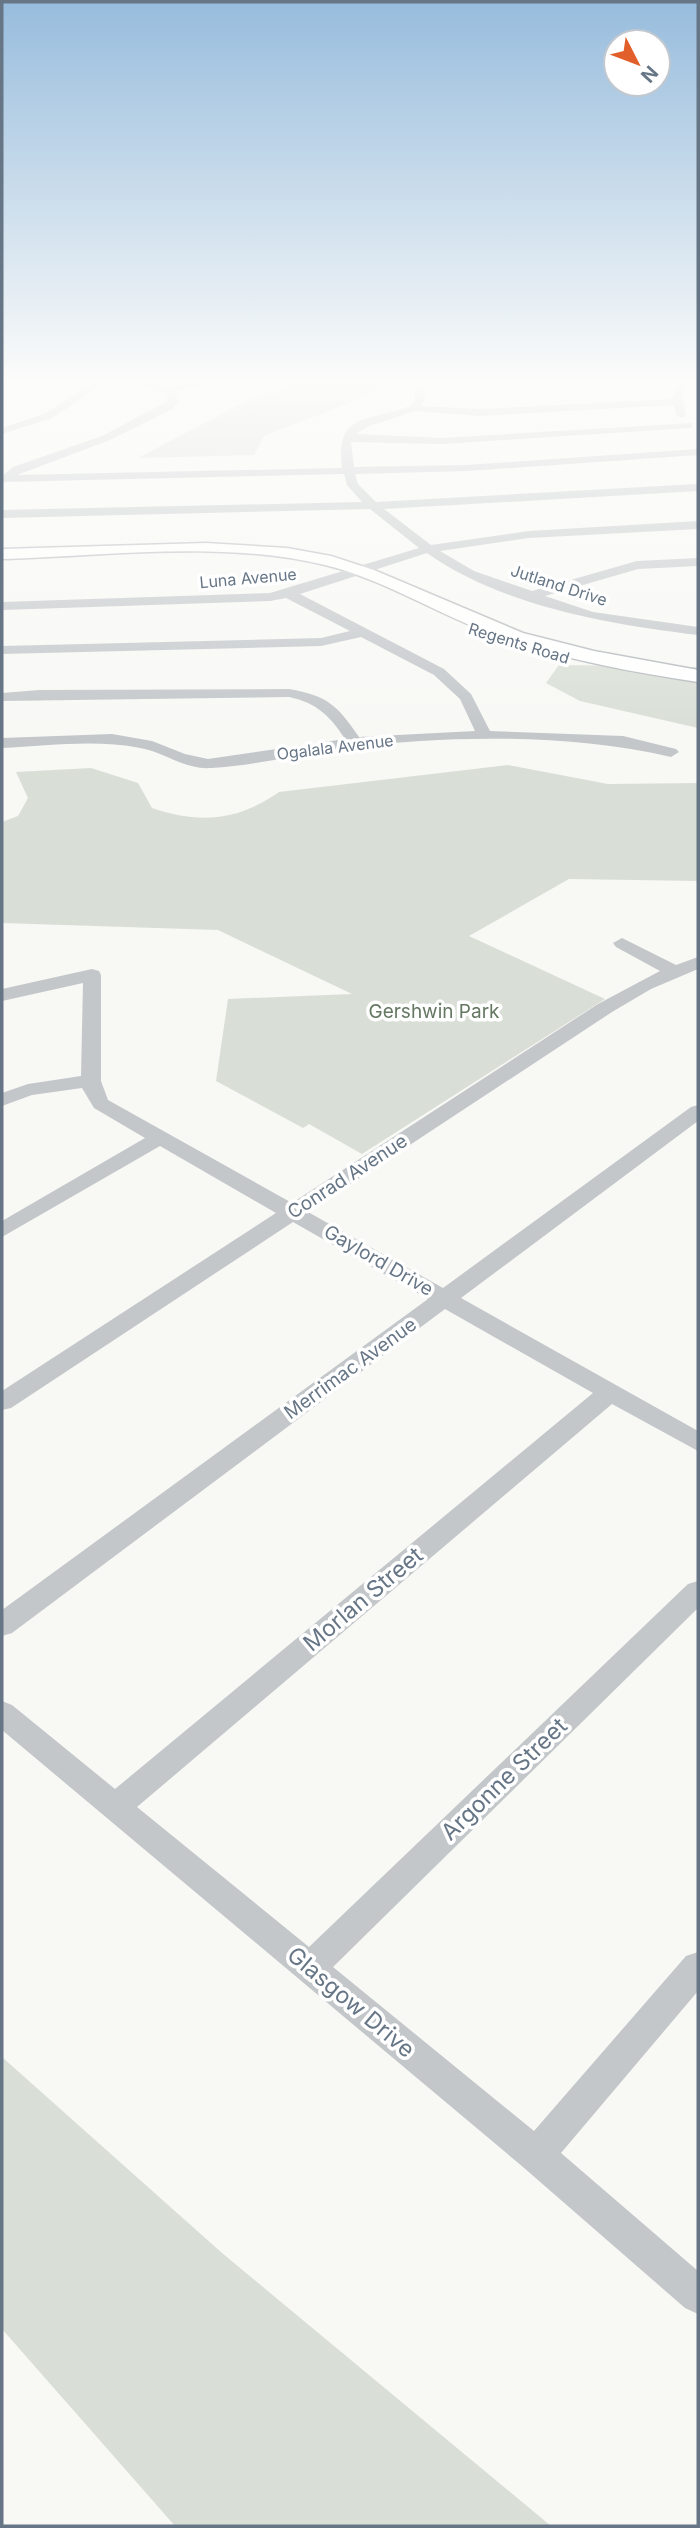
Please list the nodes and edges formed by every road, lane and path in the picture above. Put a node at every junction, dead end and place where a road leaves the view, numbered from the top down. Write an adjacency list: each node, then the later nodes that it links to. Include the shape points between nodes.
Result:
1 (365, 497): 3 (street, Jutland Drive)
2 (567, 497): 3 (street)
3 (373, 505): 4 (street); 6 (street, Jutland Drive)
4 (2, 514)
5 (698, 525): 6 (street, Luna Avenue, via 509,537)
6 (428, 549): 10 (street, Luna Avenue); 12 (street, Jutland Drive, via 452,567)
7 (2, 554): 10 (main road, via 230,549 312,558)
8 (2, 561): 10 (main road, via 246,556)
9 (698, 562): 12 (street, via 650,563)
10 (354, 573): 11 (street, Luna Avenue); 17 (main road, Regents Road, via 559,649); 18 (main road, Regents Road, via 448,620 521,646)
11 (289, 594): 13 (street, Luna Avenue); 15 (street)
12 (530, 596): 14 (street, Jutland Drive, via 591,616)
13 (2, 606)
14 (698, 631)
15 (363, 632): 16 (street, via 321,642); 20 (street, via 451,680 466,697)
16 (2, 650)
17 (698, 676)
18 (698, 682)
19 (2, 697): 21 (street, via 289,693 329,705)
20 (484, 735): 21 (street, Ogalala Avenue); 23 (street, Ogalala Avenue, via 623,741)
21 (355, 742): 22 (street, Ogalala Avenue, via 208,764 147,744 113,739)
22 (2, 743)
23 (671, 752)
24 (622, 943): 26 (street)
25 (698, 962): 26 (street, Conrad Avenue)
26 (673, 971): 32 (street, Conrad Avenue, via 605,1007)
27 (2, 995): 28 (street, via 92,975)
28 (91, 1081): 29 (street, via 28,1090); 31 (street, Gaylord Drive, via 101,1104)
29 (2, 1100)
30 (698, 1111): 34 (street, Merrimac Avenue)
31 (161, 1137): 32 (street, Gaylord Drive); 33 (street)
32 (294, 1211): 34 (street, Gaylord Drive); 36 (street, Conrad Avenue)
33 (2, 1230)
34 (445, 1298): 35 (street, Gaylord Drive); 39 (street, Merrimac Avenue)
35 (610, 1392): 37 (street, Gaylord Drive); 41 (street, Morlan Street)
36 (2, 1402)
37 (698, 1442)
38 (698, 1591): 42 (street, Argonne Street)
39 (2, 1625)
40 (2, 1713): 41 (street, Glasgow Drive)
41 (115, 1807): 42 (street, Glasgow Drive)
42 (310, 1968): 44 (street, Glasgow Drive)
43 (698, 1968): 44 (street)
44 (536, 2155): 45 (street, Glasgow Drive)
45 (698, 2295)

